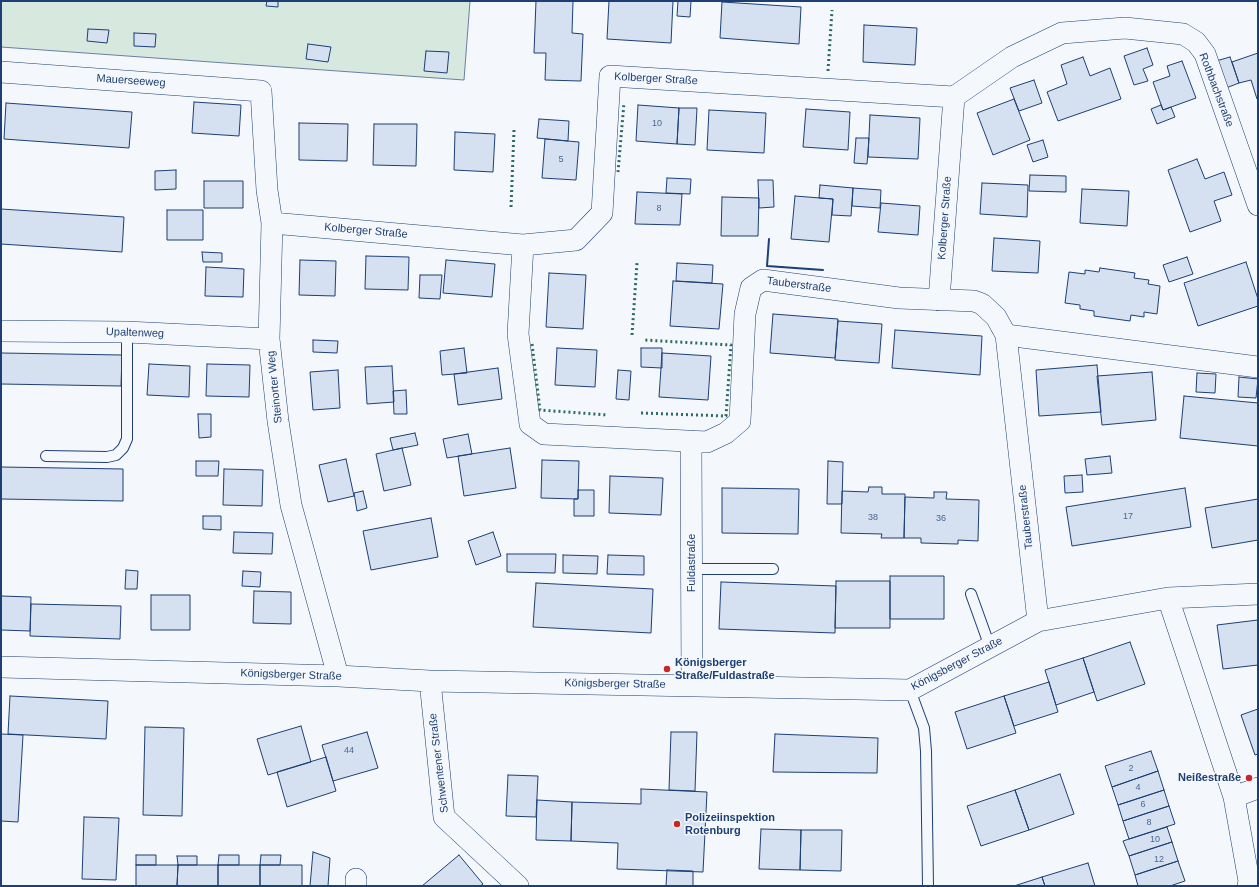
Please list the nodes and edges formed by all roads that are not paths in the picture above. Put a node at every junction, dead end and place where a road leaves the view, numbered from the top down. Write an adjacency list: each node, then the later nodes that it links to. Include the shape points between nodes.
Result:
1 (1, 72): 2 (street, Mauerseeweg)
2 (261, 91): 5 (street, Steinorter Weg, via 267,190)
3 (954, 97): 4 (street, Rothbachstraße, via 1012,57 1062,33 1125,28 1183,34 1196,42 1204,54); 6 (street, Kolberger Straße, via 610,76 602,213 576,240); 7 (street, Kolberger Straße)
4 (1258, 205)
5 (272, 223): 6 (street, Kolberger Straße); 11 (street, Steinorter Weg)
6 (523, 245): 13 (street, Tauberstraße, via 518,334 530,424 544,434)
7 (939, 300): 10 (street, Tauberstraße, via 974,301 982,304 996,317); 13 (street, Tauberstraße, via 899,298 763,280 751,288 745,314 740,421 726,433 707,442)
8 (1, 331): 9 (street, Upaltenweg)
9 (127, 332): 11 (street, Upaltenweg); 14 (lane, via 127,439 123,448 116,455 107,457)
10 (1006, 335): 12 (street); 20 (street, Tauberstraße)
11 (270, 339): 23 (street, Steinorter Weg, via 278,421 291,504)
12 (1258, 367)
13 (691, 441): 15 (street, Fuldastraße)
14 (46, 456)
15 (691, 569): 16 (lane); 25 (street, Fuldastraße)
16 (773, 570)
17 (971, 594): 21 (lane)
18 (1258, 594): 19 (street, Königsberger Straße)
19 (1168, 598): 20 (street, Königsberger Straße); 28 (street)
20 (1038, 621): 21 (street, Königsberger Straße)
21 (990, 647): 26 (street, Königsberger Straße)
22 (1, 667): 23 (street, Königsberger Straße)
23 (338, 676): 24 (street, Königsberger Straße)
24 (430, 681): 25 (street, Königsberger Straße); 29 (street, Schwentener Straße, via 444,817)
25 (692, 685): 26 (street, Königsberger Straße)
26 (910, 690): 30 (lane, via 924,728)
27 (1258, 788): 28 (street)
28 (1234, 797): 31 (street)
29 (518, 886)
30 (928, 886)
31 (1248, 886)

